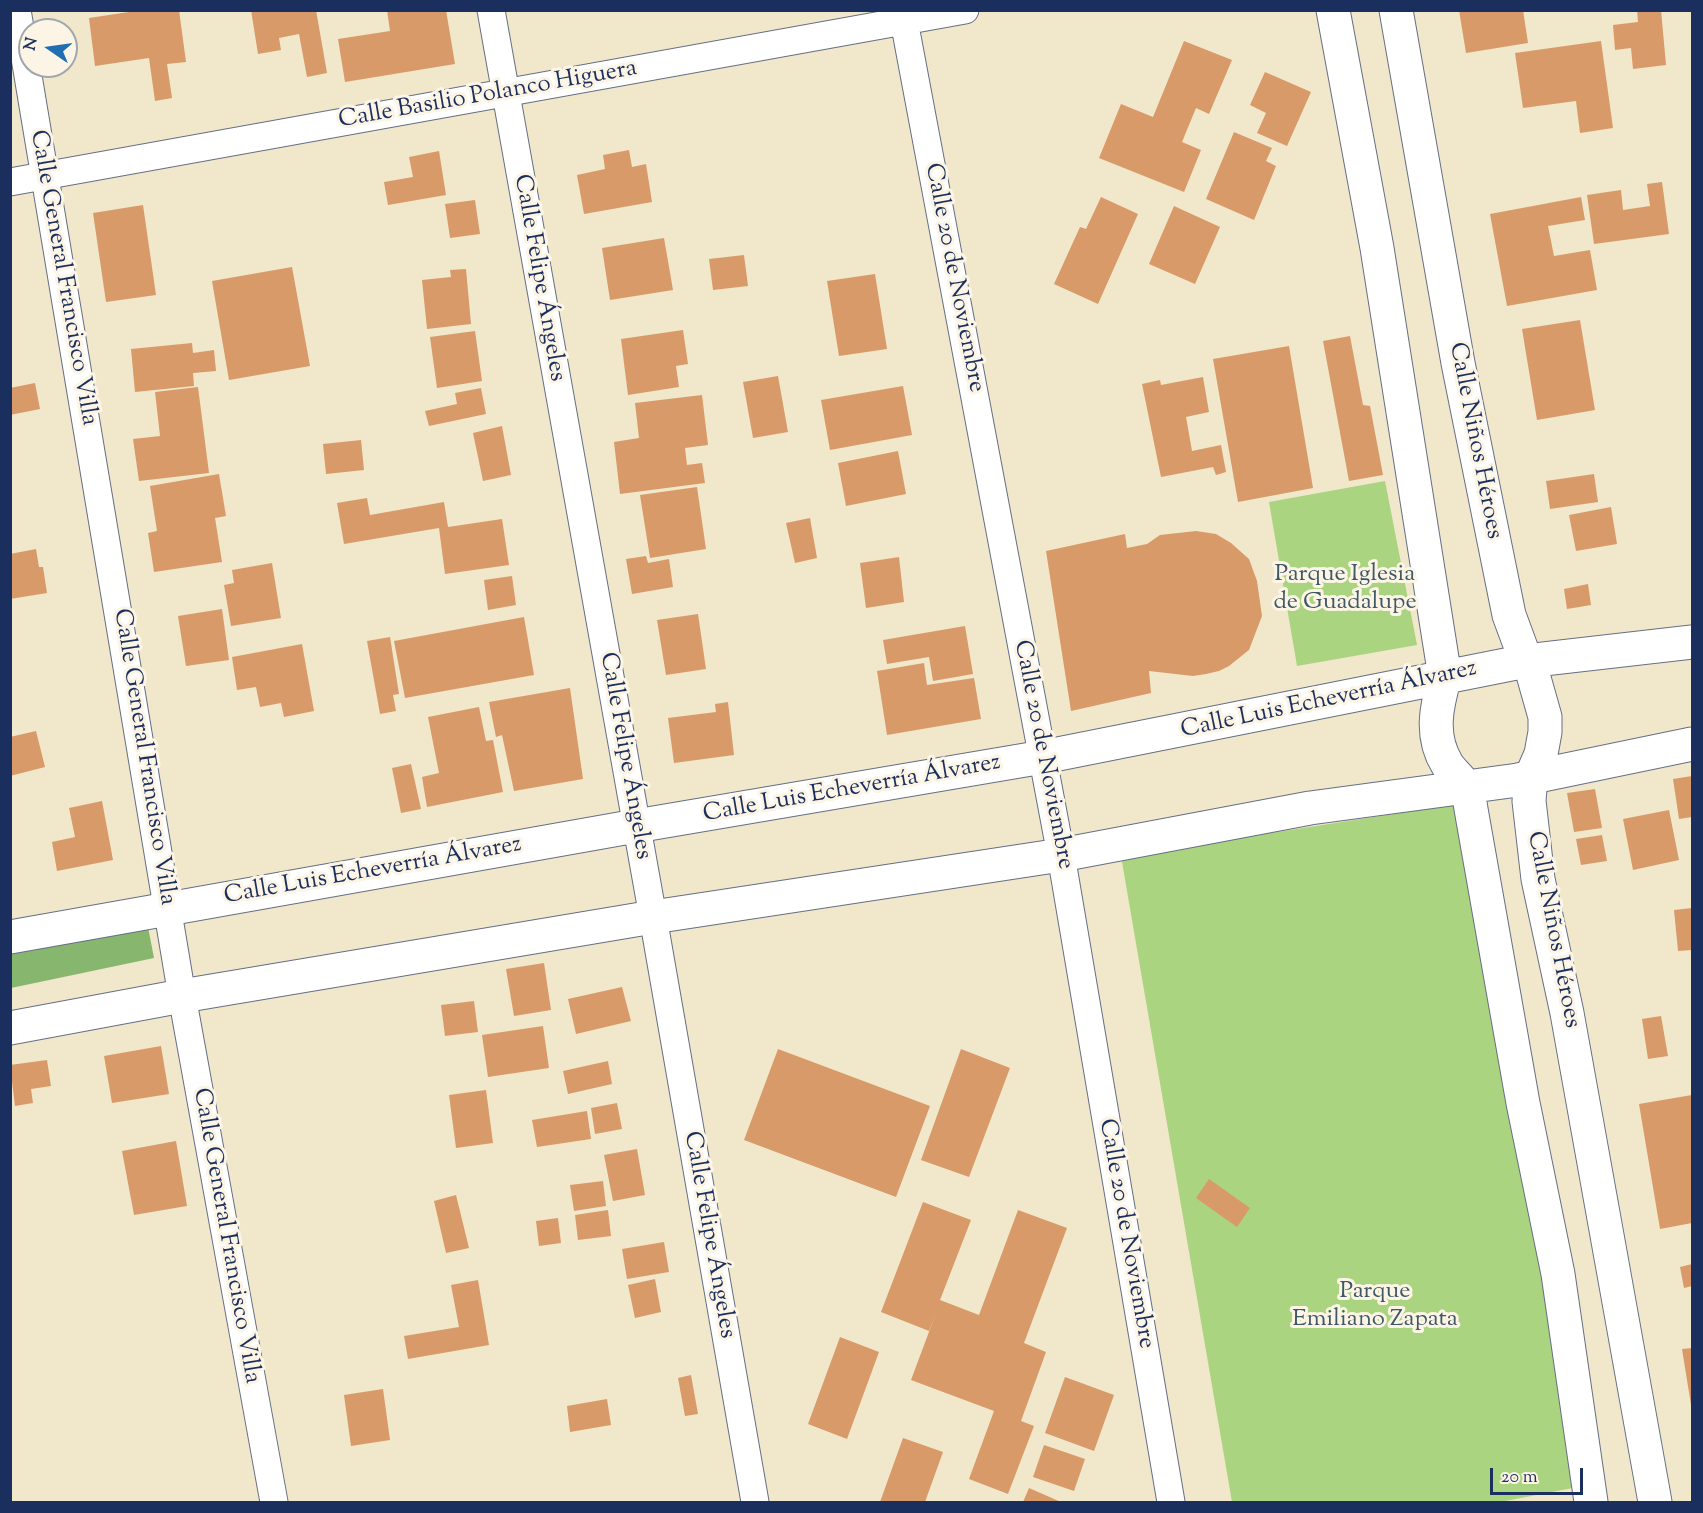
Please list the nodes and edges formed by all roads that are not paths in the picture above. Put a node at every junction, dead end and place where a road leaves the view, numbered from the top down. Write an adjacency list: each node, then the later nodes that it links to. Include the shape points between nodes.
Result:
1 (17, 10): 8 (street, Calle General Francisco Villa)
2 (491, 10): 7 (street, Calle Felipe Ángeles)
3 (965, 10): 6 (street, Calle Basilio Polanco Higuera)
4 (1333, 10): 12 (street, via 1379,259)
5 (1396, 10): 11 (street, Calle Niños Héroes, via 1489,519 1509,615)
6 (903, 16): 7 (street, Calle Basilio Polanco Higuera); 14 (street, Calle 20 de Noviembre)
7 (505, 93): 8 (street, Calle Basilio Polanco Higuera); 17 (street, Calle Felipe Ángeles)
8 (45, 176): 9 (street, Calle Basilio Polanco Higuera); 19 (street, Calle General Francisco Villa)
9 (10, 182)
10 (1692, 642): 11 (street, Calle Luis Echeverría Álvarez)
11 (1526, 661): 12 (street, Calle Luis Echeverría Álvarez); 15 (street, Calle Niños Héroes, via 1545,717 1541,754)
12 (1445, 677): 14 (street, Calle Luis Echeverría Álvarez); 16 (street, via 1435,717 1437,742 1447,764)
13 (1692, 744): 15 (street)
14 (1043, 757): 17 (street, Calle Luis Echeverría Álvarez); 18 (street, Calle 20 de Noviembre)
15 (1531, 777): 16 (street); 28 (street, Calle Niños Héroes, via 1529,801 1538,879 1567,1013)
16 (1465, 787): 18 (street, via 1310,808); 27 (street, via 1558,1274)
17 (636, 826): 19 (street, Calle Luis Echeverría Álvarez); 20 (street, Calle Felipe Ángeles)
18 (1061, 855): 20 (street); 26 (street, Calle 20 de Noviembre)
19 (168, 908): 21 (street, Calle Luis Echeverría Álvarez); 22 (street, Calle General Francisco Villa)
20 (653, 917): 22 (street); 25 (street, Calle Felipe Ángeles)
21 (10, 937)
22 (182, 996): 23 (street); 24 (street, Calle General Francisco Villa)
23 (10, 1028)
24 (274, 1503)
25 (755, 1503)
26 (1171, 1503)
27 (1591, 1503)
28 (1655, 1503)

